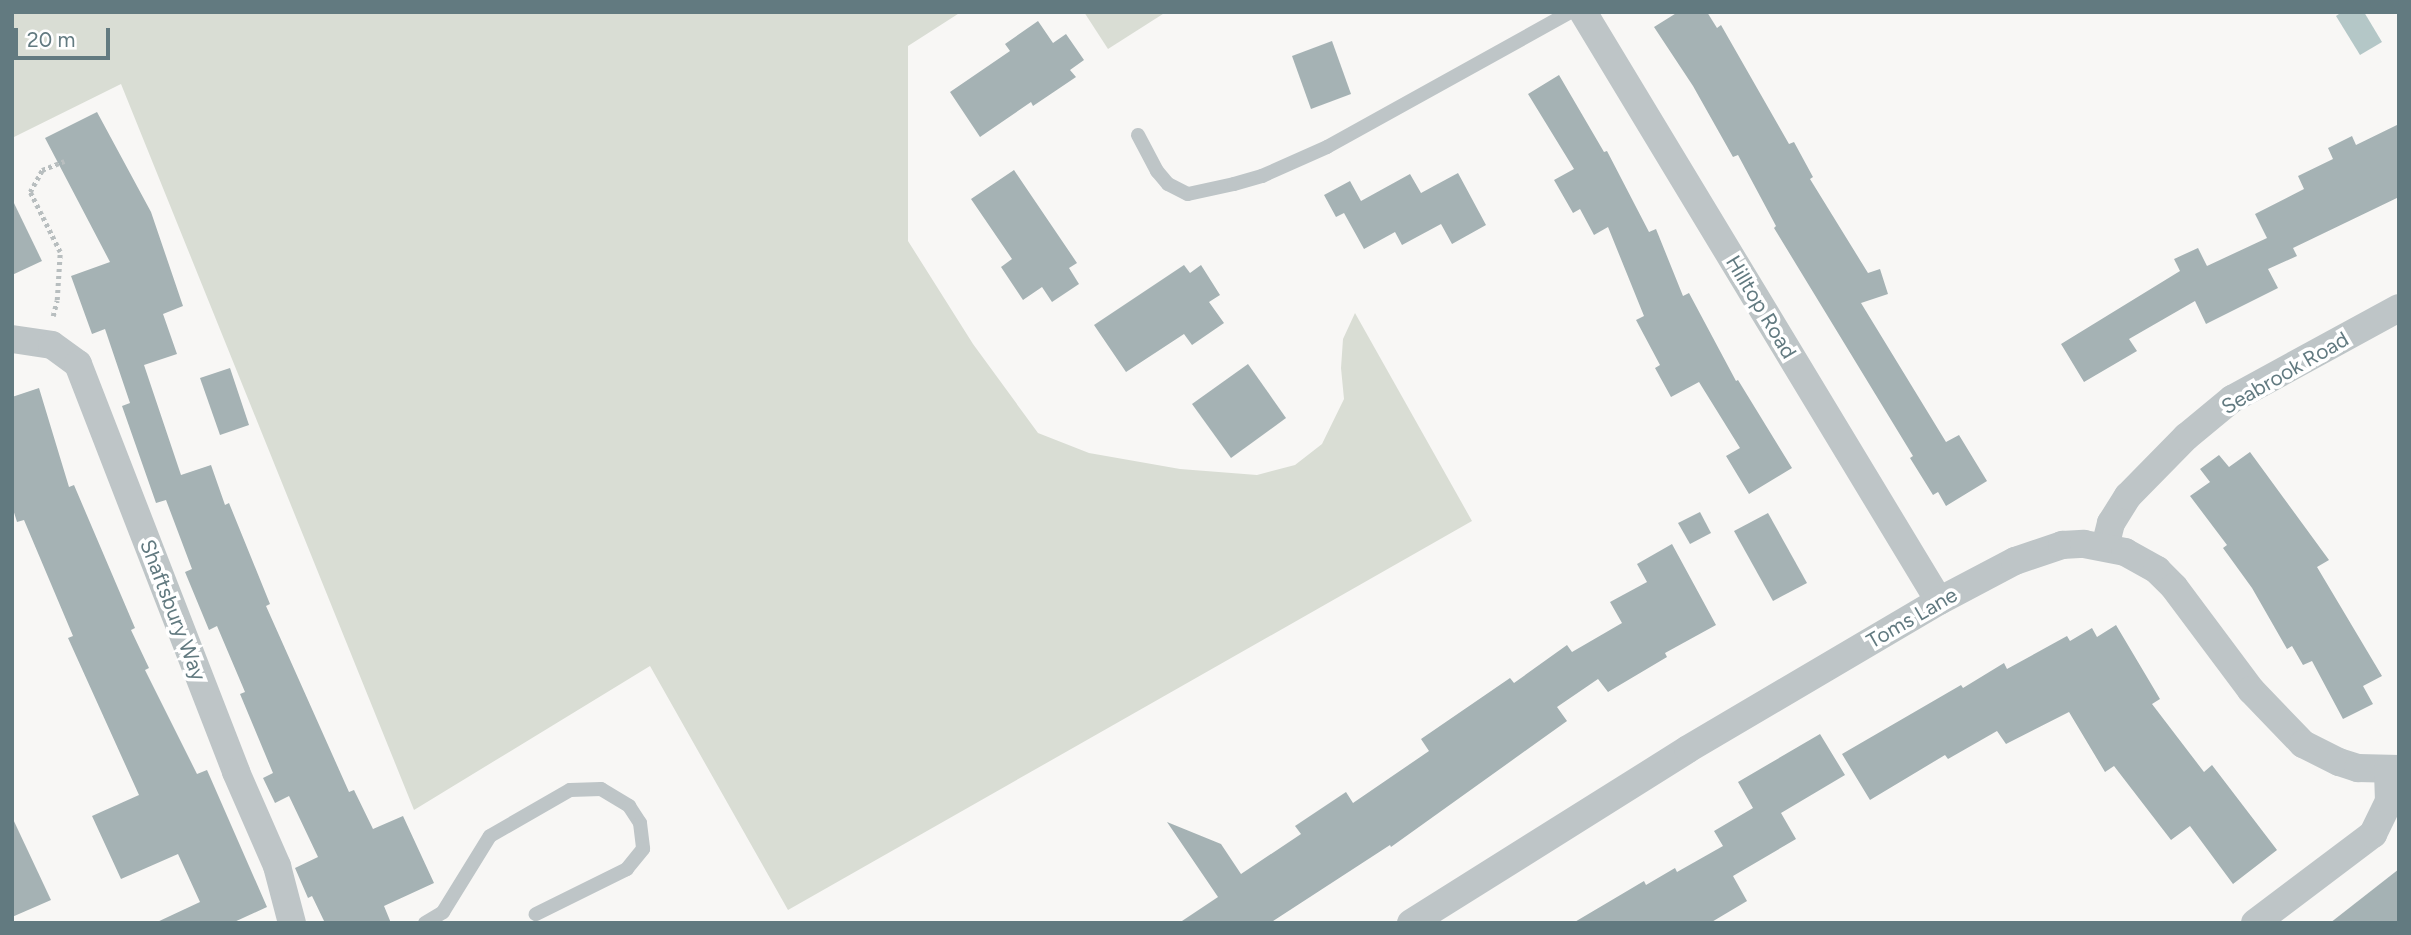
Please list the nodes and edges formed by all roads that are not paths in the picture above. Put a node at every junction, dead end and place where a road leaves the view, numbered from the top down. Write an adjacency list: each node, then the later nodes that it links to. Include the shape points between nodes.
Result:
1 (1571, 12): 3 (lane, via 1326,147 1224,188 1188,194 1168,184)
2 (1583, 12): 7 (street, Hilltop Road)
3 (1138, 135)
4 (2399, 308): 6 (street, Seabrook Road, via 2232,399 2186,436 2128,496 2111,523)
5 (12, 338): 10 (street, Shaftsbury Way, via 45,344 78,364 277,866)
6 (2105, 547): 7 (street, Toms Lane, via 2062,545 2041,550); 8 (street, Toms Lane, via 2139,558 2174,587 2250,690 2303,744 2358,768)
7 (1939, 601): 12 (street, Toms Lane, via 1688,749)
8 (2393, 769): 13 (street, Toms Lane, via 2389,801 2373,834)
9 (536, 914): 11 (lane, via 626,869 643,849 640,823 629,806 601,789 570,790 490,836 443,912)
10 (292, 923)
11 (425, 923)
12 (1411, 923)
13 (2255, 923)

